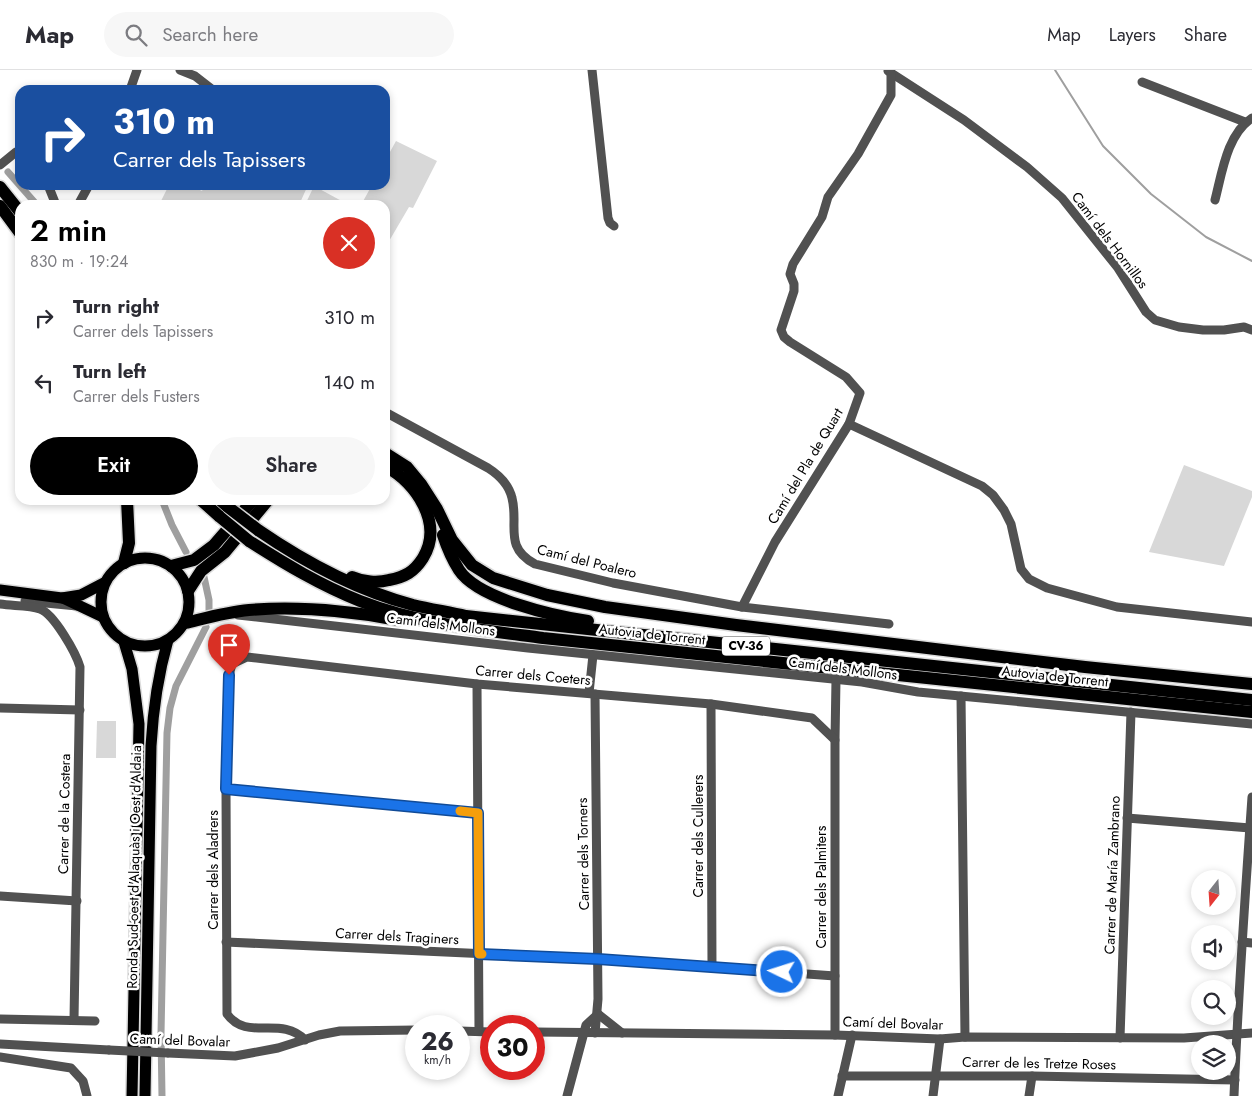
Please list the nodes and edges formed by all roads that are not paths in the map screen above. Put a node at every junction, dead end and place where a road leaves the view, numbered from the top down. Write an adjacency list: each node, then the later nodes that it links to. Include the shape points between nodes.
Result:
1 (137, 70): 6 (street)
2 (180, 70): 7 (street)
3 (592, 70): 15 (street, via 608,218)
4 (888, 71): 17 (street, Camí dels Hornillos, via 964,120 1062,198 1155,320 1179,328 1224,330 1244,327); 19 (street, Camí del Pla de Quart, via 891,95 858,154 828,198 818,225 792,264 790,274 794,291 782,330 790,342 846,377 860,393)
5 (1142, 82): 8 (street)
6 (132, 85)
7 (207, 85)
8 (1249, 120): 12 (street, via 1232,143)
9 (15, 153): 10 (street)
10 (0, 165)
11 (0, 187): 14 (highway)
12 (1215, 200)
13 (0, 206): 16 (highway)
14 (15, 206)
15 (614, 226)
16 (15, 227)
17 (1252, 330)
18 (390, 415): 35 (street, Camí del Poalero, via 500,477 512,498 514,540 519,551 530,561 613,583)
19 (849, 424): 35 (street, Camí del Pla de Quart, via 775,542); 39 (street, via 982,486 993,495 1011,524 1021,569 1029,579 1047,588 1117,607)
20 (390, 456): 22 (highway, via 406,467)
21 (390, 470): 27 (highway, via 416,492 427,512 431,532 427,551 416,568 402,578 381,582 356,579)
22 (421, 484): 45 (highway, via 460,571 480,589 507,601 574,619 709,638); 50 (highway, via 452,540 472,565 493,578 547,595 605,607 736,625)
23 (127, 505): 28 (highway, via 129,543)
24 (249, 505): 29 (highway, via 214,545 194,560)
25 (264, 505): 32 (highway, via 226,552 201,571)
26 (225, 506): 27 (highway, Autovia de Torrent / CV-36, bridge); 42 (highway, Autovia de Torrent / CV-36, bridge, via 249,540 284,564 361,601 409,617 463,628)
27 (259, 528): 45 (highway, Autovia de Torrent / CV-36, via 290,552 333,575 413,605 466,616)
28 (124, 563): 29 (main road, via 140,558 156,559); 30 (main road)
29 (171, 566): 32 (main road, via 182,577)
30 (104, 583): 33 (main road, via 81,595); 38 (main road, via 100,600)
31 (0, 590): 33 (main road)
32 (188, 590): 40 (main road, via 190,607)
33 (62, 598): 36 (main road)
34 (0, 603): 36 (street, via 7,600); 56 (street, Carrer de la Costera, via 40,609 50,616 78,658)
35 (742, 606): 41 (street, Camí del Poalero)
36 (83, 607): 38 (main road)
37 (223, 614): 40 (highway); 42 (highway, via 282,609 362,613 463,633); 46 (street, Camí dels Mollons)
38 (103, 617): 44 (main road, via 111,631)
39 (1252, 622)
40 (185, 623): 43 (main road)
41 (889, 624)
42 (544, 638): 58 (highway, Autovia de Torrent / CV-36)
43 (168, 640): 44 (main road, via 146,647); 103 (main road, Ronda Sud-oest d'Alaquàs i Oest d'Aldaia, via 153,711 151,746)
44 (124, 642): 102 (main road, Ronda Sud-oest d'Alaquàs i Oest d'Aldaia, via 132,669 139,724)
45 (736, 645): 53 (highway, Autovia de Torrent / CV-36)
46 (593, 655): 48 (street, Camí dels Mollons); 51 (street, Carrer dels Torners)
47 (229, 675): 49 (street, Carrer dels Coeters, via 232,664 247,657); 61 (street, Carrer dels Aladrers)
48 (836, 680): 52 (street, Camí dels Mollons); 60 (street, Carrer dels Palmiters)
49 (477, 684): 51 (street, Carrer dels Coeters); 63 (street)
50 (1252, 684)
51 (592, 694): 54 (street, Carrer dels Coeters); 72 (street, Carrer dels Torners)
52 (961, 696): 57 (street, Camí dels Mollons); 89 (street)
53 (1252, 700)
54 (712, 704): 60 (street, Carrer dels Coeters, via 812,718); 73 (street, Carrer dels Cullerers)
55 (0, 708): 56 (street)
56 (80, 710): 67 (street, Carrer de la Costera)
57 (1130, 712): 59 (street, Camí dels Mollons); 64 (street, Carrer de María Zambrano)
58 (1252, 712)
59 (1252, 724)
60 (835, 740): 74 (street, Carrer dels Palmiters)
61 (226, 789): 63 (street); 68 (street, Carrer dels Aladrers)
62 (1252, 796): 65 (street)
63 (478, 813): 71 (street)
64 (1127, 818): 65 (street); 90 (street, Carrer de María Zambrano)
65 (1250, 828): 69 (street)
66 (0, 896): 67 (street)
67 (77, 901): 77 (street, Carrer de la Costera)
68 (226, 942): 71 (street, Carrer dels Traginers); 92 (street, Carrer dels Aladrers, via 227,1014 233,1022 249,1028 274,1027 294,1031)
69 (1242, 942): 70 (street); 84 (street)
70 (1252, 942)
71 (479, 954): 72 (street, Carrer dels Traginers); 81 (street)
72 (598, 959): 73 (street, Carrer dels Traginers); 75 (street, Carrer dels Torners)
73 (712, 967): 74 (street, Carrer dels Traginers)
74 (835, 976): 87 (street, Carrer dels Palmiters)
75 (598, 1014): 83 (street, via 586,1025); 86 (street)
76 (0, 1019): 77 (street)
77 (74, 1020): 78 (street)
78 (95, 1020)
79 (405, 1030): 92 (street, Camí del Bovalar, via 340,1031)
80 (470, 1031): 81 (street)
81 (479, 1031)
82 (545, 1032): 83 (street, Camí del Bovalar)
83 (590, 1033): 86 (street, Camí del Bovalar); 104 (street)
84 (1237, 1033): 85 (street, Camí del Bovalar); 90 (street, Camí del Bovalar, via 1184,1038); 94 (street)
85 (1252, 1033)
86 (622, 1034): 87 (street, Camí del Bovalar)
87 (835, 1034): 88 (street, Camí del Bovalar)
88 (852, 1035): 91 (street, Camí del Bovalar); 96 (street)
89 (965, 1037): 90 (street, Camí del Bovalar); 91 (street, Camí del Bovalar)
90 (1120, 1038)
91 (940, 1039): 97 (street)
92 (305, 1040): 93 (street, Camí del Bovalar, bridge, via 235,1056)
93 (0, 1044)
94 (1236, 1056)
95 (0, 1058): 101 (street, via 71,1068 83,1081)
96 (842, 1076): 97 (street, Carrer de les Tretze Roses); 105 (street)
97 (936, 1076): 98 (street, Carrer de les Tretze Roses); 106 (street)
98 (1032, 1076): 99 (street, Carrer de les Tretze Roses); 107 (street)
99 (1191, 1079)
100 (1235, 1080): 108 (street)
101 (87, 1096)
102 (132, 1096)
103 (145, 1096)
104 (567, 1096)
105 (838, 1096)
106 (932, 1096)
107 (1029, 1096)
108 (1234, 1096)

